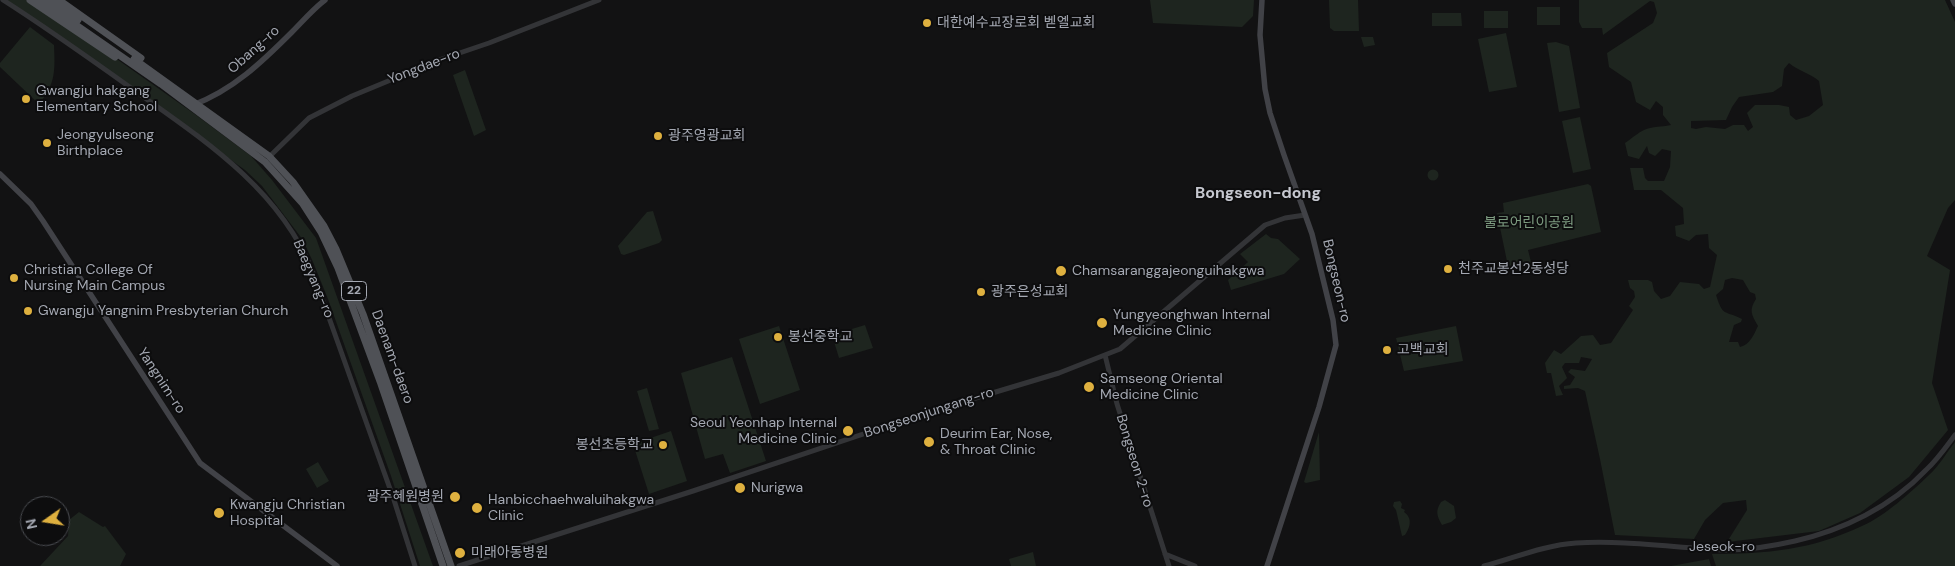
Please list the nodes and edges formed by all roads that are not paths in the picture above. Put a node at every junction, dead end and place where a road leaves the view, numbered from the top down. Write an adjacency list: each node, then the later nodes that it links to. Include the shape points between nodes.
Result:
1 (3, 0): 22 (street, Baegyang-ro, via 93,61 232,164 255,184 286,222 312,270)
2 (30, 0): 13 (main road, Daenam-daero / 22, via 146,78)
3 (40, 0): 12 (main road)
4 (49, 0): 12 (main road)
5 (60, 0): 13 (main road, Daenam-daero / 22, via 154,67)
6 (325, 0): 10 (main road, Obang-ro)
7 (599, 0): 15 (street, Yongdae-ro, via 352,96 309,118)
8 (1262, 0): 17 (main road, Bongseon-ro, via 1260,41 1265,90)
9 (1953, 0): 11 (main road)
10 (318, 2): 14 (main road, Obang-ro, via 249,72 230,87)
11 (1955, 4)
12 (91, 32): 13 (main road, Daenam-daero)
13 (162, 81): 14 (main road, Daenam-daero / 22)
14 (194, 105): 15 (main road, Daenam-daero / 22)
15 (267, 159): 23 (main road, Daenam-daero / 22, via 303,204 331,252); 24 (main road, Daenam-daero / 22, via 293,182 336,250 363,314)
16 (0, 174): 21 (main road, Yangnim-ro, via 31,204 43,221 202,466)
17 (1305, 215): 18 (street, Bongseonjungang-ro, via 1265,225 1120,349); 28 (main road, Bongseon-ro, via 1328,299 1336,344)
18 (1105, 355): 20 (street, Bongseon 2-ro, via 1117,404); 25 (street, Bongseonjungang-ro, via 1059,373 929,412)
19 (1955, 435): 29 (street, Jeseok-ro, via 1925,472 1896,496 1859,519 1821,534 1772,546 1736,550 1610,542 1574,543)
20 (1165, 554): 26 (street, Bongseon 2-ro); 27 (street)
21 (337, 566)
22 (415, 566)
23 (444, 566)
24 (451, 566)
25 (458, 566)
26 (1169, 566)
27 (1195, 566)
28 (1267, 566)
29 (1484, 566)

